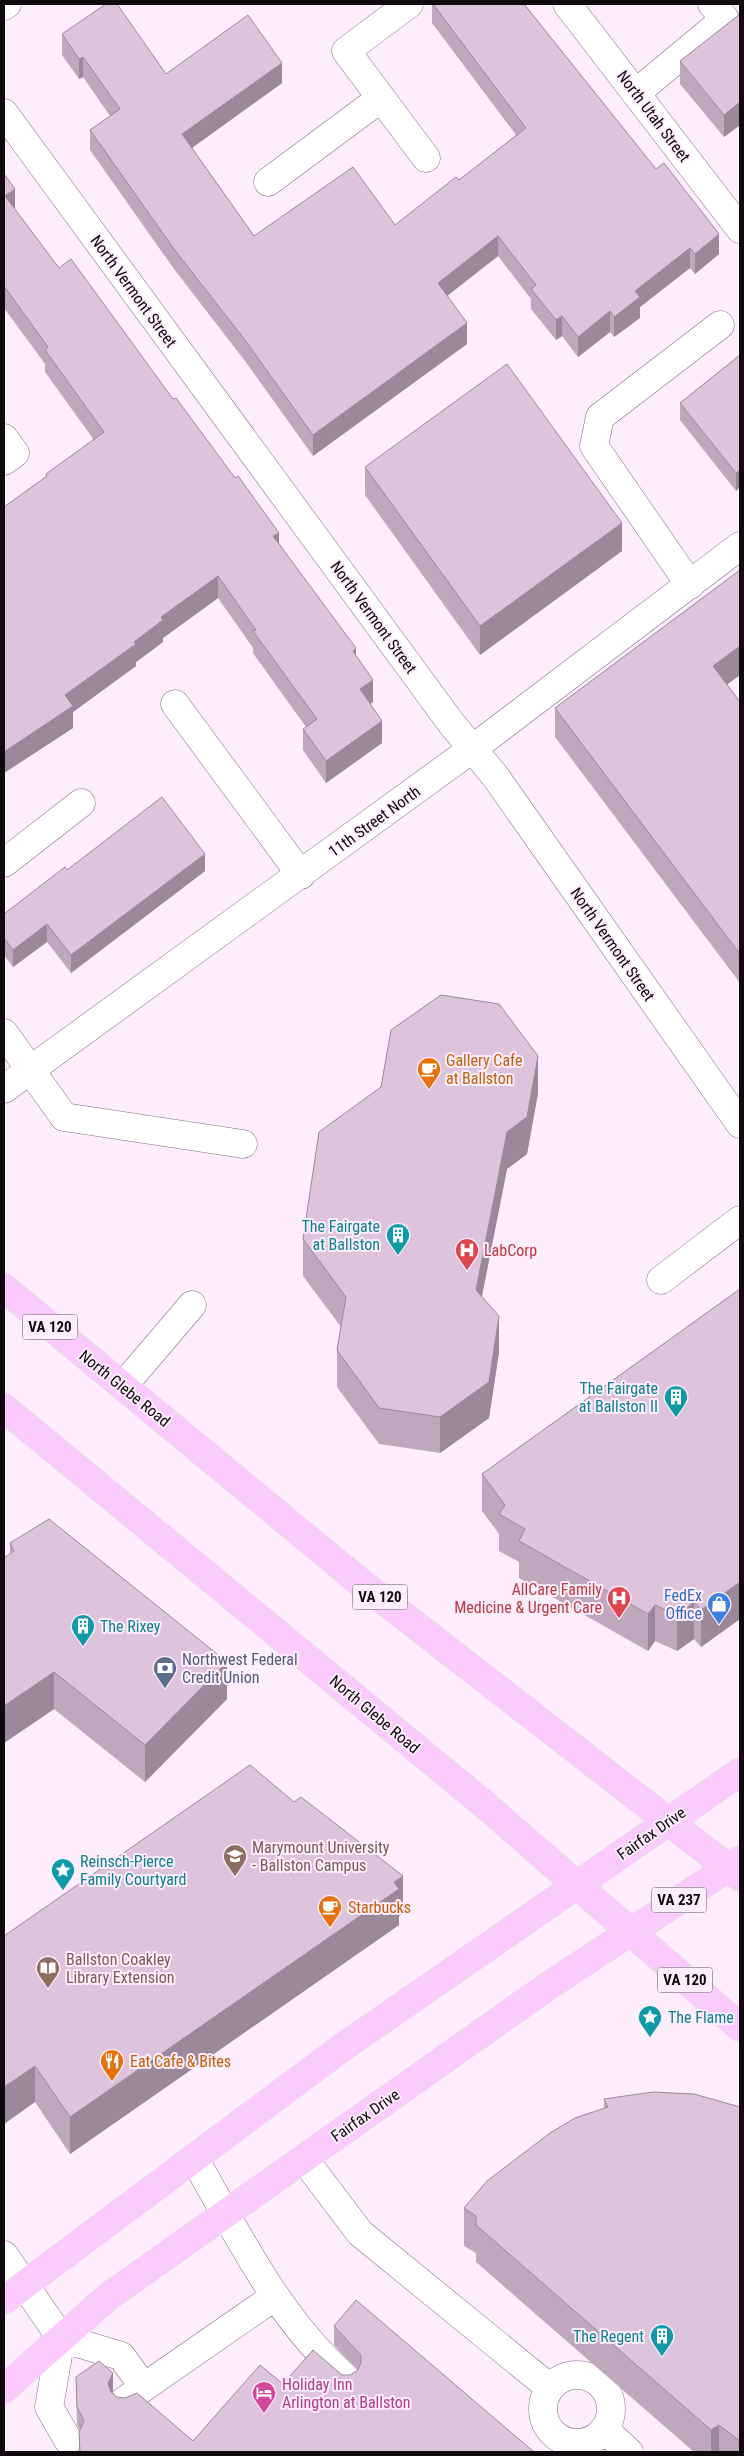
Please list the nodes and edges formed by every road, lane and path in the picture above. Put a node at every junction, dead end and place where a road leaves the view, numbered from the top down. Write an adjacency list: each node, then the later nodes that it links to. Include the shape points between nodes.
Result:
1 (7, 4): 4 (street)
2 (409, 4): 7 (street, via 346,51)
3 (567, 4): 6 (street, North Utah Street)
4 (4, 6)
5 (726, 10): 6 (street)
6 (636, 93): 11 (street, North Utah Street)
7 (381, 98): 9 (street); 10 (street)
8 (4, 113): 18 (street, North Vermont Street)
9 (426, 158)
10 (268, 182)
11 (740, 229)
12 (720, 325): 16 (street, via 600,417 594,446)
13 (4, 438): 14 (street, via 15,453)
14 (4, 461)
15 (740, 546): 16 (street, 11th Street North)
16 (690, 585): 18 (street, 11th Street North)
17 (175, 704): 21 (street)
18 (472, 749): 21 (street, 11th Street North); 25 (street, North Vermont Street, via 495,776)
19 (81, 803): 20 (street)
20 (4, 862)
21 (301, 875): 23 (street, 11th Street North)
22 (4, 1033): 23 (street)
23 (31, 1071): 24 (street, 11th Street North); 26 (street, via 64,1117)
24 (4, 1089)
25 (737, 1113)
26 (243, 1144)
27 (740, 1220): 28 (street)
28 (661, 1280)
29 (4, 1288): 31 (main road, North Glebe Road / VA 120)
30 (192, 1305): 31 (street)
31 (123, 1386): 34 (main road, North Glebe Road / VA 120, via 360,1582)
32 (4, 1408): 36 (main road, North Glebe Road / VA 120, via 448,1774)
33 (740, 1772): 34 (main road, Fairfax Drive)
34 (668, 1821): 35 (main road, North Glebe Road / VA 120); 36 (main road, Fairfax Drive)
35 (736, 1869): 37 (main road, Fairfax Drive / VA 237)
36 (576, 1885): 37 (main road, North Glebe Road / VA 120); 39 (main road, Fairfax Drive, via 381,2020)
37 (630, 1932): 38 (main road, North Glebe Road / VA 120); 40 (main road, Fairfax Drive)
38 (740, 2027)
39 (194, 2158): 41 (street); 43 (main road, Fairfax Drive)
40 (304, 2159): 41 (main road, Fairfax Drive); 47 (street, via 360,2233)
41 (226, 2214): 44 (street); 45 (main road, Fairfax Drive, via 109,2296)
42 (4, 2255): 43 (street)
43 (14, 2292): 45 (street)
44 (274, 2297): 45 (street, via 134,2394 121,2356); 46 (street, via 323,2358)
45 (61, 2338): 48 (main road, Fairfax Drive); 50 (street, via 49,2407)
46 (346, 2378)
47 (550, 2388): 49 (street, via 570,2376 592,2379 602,2386 611,2407); 49 (street, via 545,2397 544,2418 556,2436 565,2441 587,2441)
48 (4, 2389)
49 (604, 2429): 51 (street)
50 (65, 2442)
51 (629, 2452)

